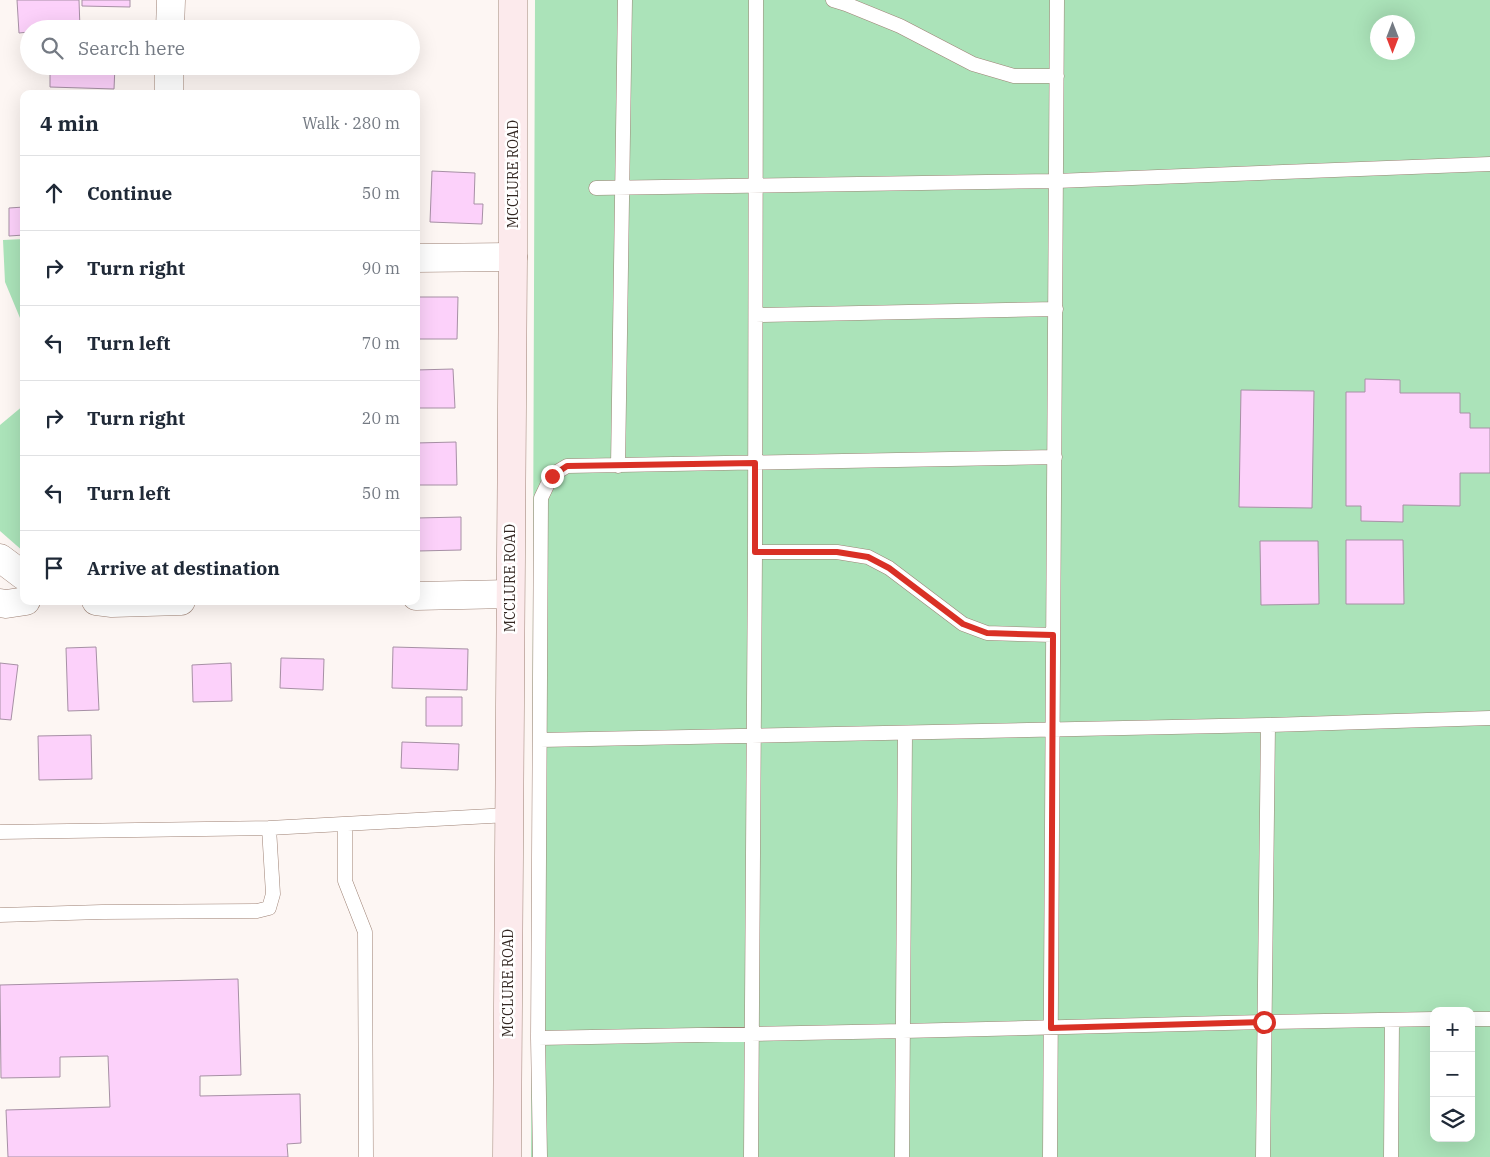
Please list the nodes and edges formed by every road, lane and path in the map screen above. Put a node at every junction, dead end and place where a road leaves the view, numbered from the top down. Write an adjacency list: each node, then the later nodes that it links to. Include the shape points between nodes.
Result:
1 (170, 0): 7 (street)
2 (513, 0): 16 (street, MCCLURE ROAD)
3 (625, 0): 15 (lane)
4 (756, 0): 13 (lane)
5 (833, 0): 9 (lane, via 900,26 973,64 1014,76)
6 (1058, 0): 9 (lane)
7 (170, 20)
8 (169, 75): 10 (street)
9 (1057, 76): 12 (lane)
10 (169, 90)
11 (1490, 164): 12 (lane)
12 (1056, 181): 13 (lane); 18 (lane)
13 (756, 186): 15 (lane); 19 (lane)
14 (596, 188): 15 (lane)
15 (622, 188): 22 (lane)
16 (513, 257): 17 (street); 26 (street, MCCLURE ROAD)
17 (420, 258)
18 (1056, 309): 19 (lane); 20 (lane)
19 (756, 315): 21 (lane)
20 (1054, 457): 21 (lane); 30 (lane)
21 (755, 463): 22 (lane); 23 (lane)
22 (618, 466): 36 (lane, via 567,466 552,476 541,498)
23 (755, 552): 30 (lane, via 837,552 868,557 889,568 963,624 987,633); 35 (lane)
24 (0, 558): 25 (street)
25 (20, 573)
26 (510, 594): 27 (street); 37 (street, MCCLURE ROAD)
27 (420, 596)
28 (20, 602): 29 (street)
29 (0, 603)
30 (1053, 635): 33 (lane)
31 (1490, 718): 32 (lane)
32 (1268, 725): 33 (lane); 46 (lane)
33 (1053, 728): 34 (lane); 47 (lane)
34 (904, 733): 35 (lane); 48 (lane)
35 (754, 735): 36 (lane); 49 (lane)
36 (540, 740): 50 (lane)
37 (509, 815): 38 (lane); 52 (street, MCCLURE ROAD)
38 (346, 824): 39 (lane); 51 (lane, via 345,881 365,932)
39 (269, 828): 40 (lane); 41 (lane, via 273,894 269,908 256,911)
40 (0, 832)
41 (0, 916)
42 (1430, 1019): 45 (lane)
43 (1475, 1019): 44 (lane)
44 (1490, 1019)
45 (1392, 1020): 46 (lane); 58 (lane)
46 (1264, 1022): 47 (lane); 57 (lane)
47 (1051, 1028): 48 (lane); 56 (lane)
48 (903, 1031): 49 (lane); 55 (lane)
49 (752, 1034): 50 (lane); 54 (lane)
50 (538, 1038): 53 (lane)
51 (366, 1157)
52 (507, 1157)
53 (540, 1157)
54 (751, 1157)
55 (902, 1157)
56 (1050, 1157)
57 (1263, 1157)
58 (1391, 1157)

